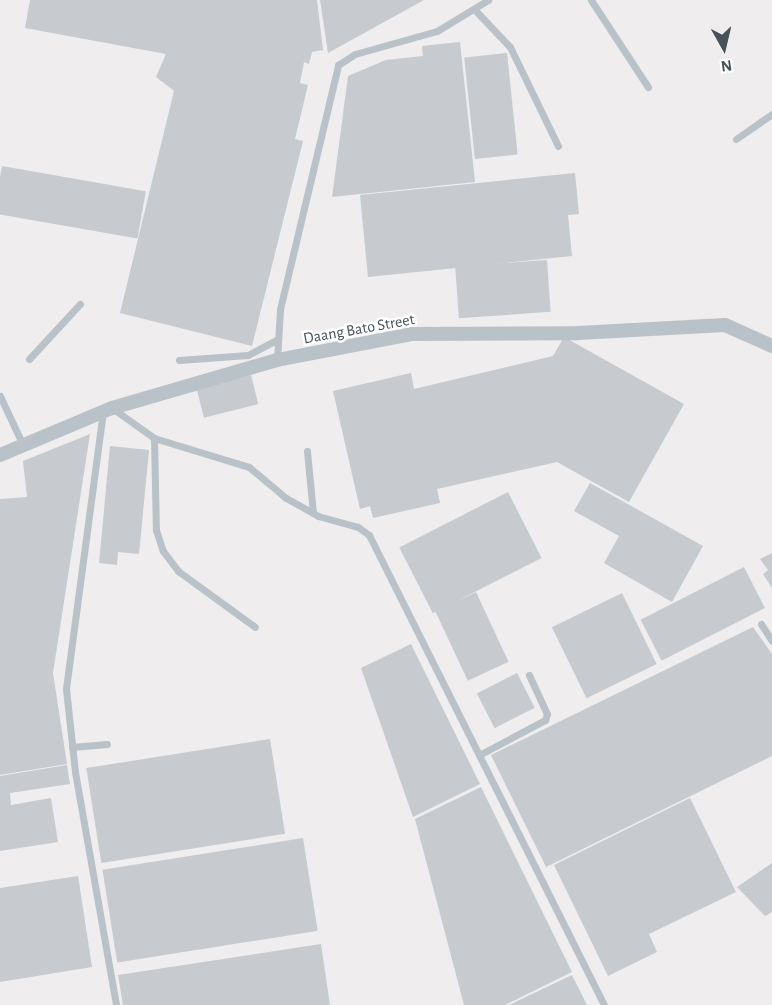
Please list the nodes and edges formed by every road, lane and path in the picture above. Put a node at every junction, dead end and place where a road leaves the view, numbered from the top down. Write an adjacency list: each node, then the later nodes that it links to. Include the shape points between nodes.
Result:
1 (488, 0): 3 (lane)
2 (591, 0): 4 (lane)
3 (475, 10): 7 (lane, via 510,47); 9 (lane, via 437,31 355,54 338,65 280,309)
4 (648, 87)
5 (772, 114): 6 (lane)
6 (736, 139)
7 (558, 146)
8 (80, 304): 11 (lane)
9 (278, 339): 12 (lane, via 248,355); 13 (lane)
10 (772, 346): 13 (street, Daang Bato Street, via 724,325 578,333 412,334)
11 (28, 359)
12 (179, 360)
13 (277, 360): 15 (street, Daang Bato Street)
14 (0, 396): 17 (lane)
15 (108, 409): 16 (lane); 17 (street, Daang Bato Street); 26 (lane, via 70,642 66,689)
16 (154, 438): 20 (lane, via 249,466 286,498); 22 (lane, via 156,530 163,550 178,571)
17 (23, 445): 19 (street, Daang Bato Street)
18 (307, 451): 20 (lane)
19 (0, 455)
20 (313, 513): 27 (lane, via 358,527 369,535)
21 (760, 624): 23 (lane)
22 (255, 627)
23 (772, 641)
24 (529, 675): 27 (lane, via 547,714 545,720)
25 (107, 744): 26 (lane)
26 (72, 747): 28 (lane)
27 (479, 755): 29 (lane)
28 (116, 1005)
29 (604, 1005)

